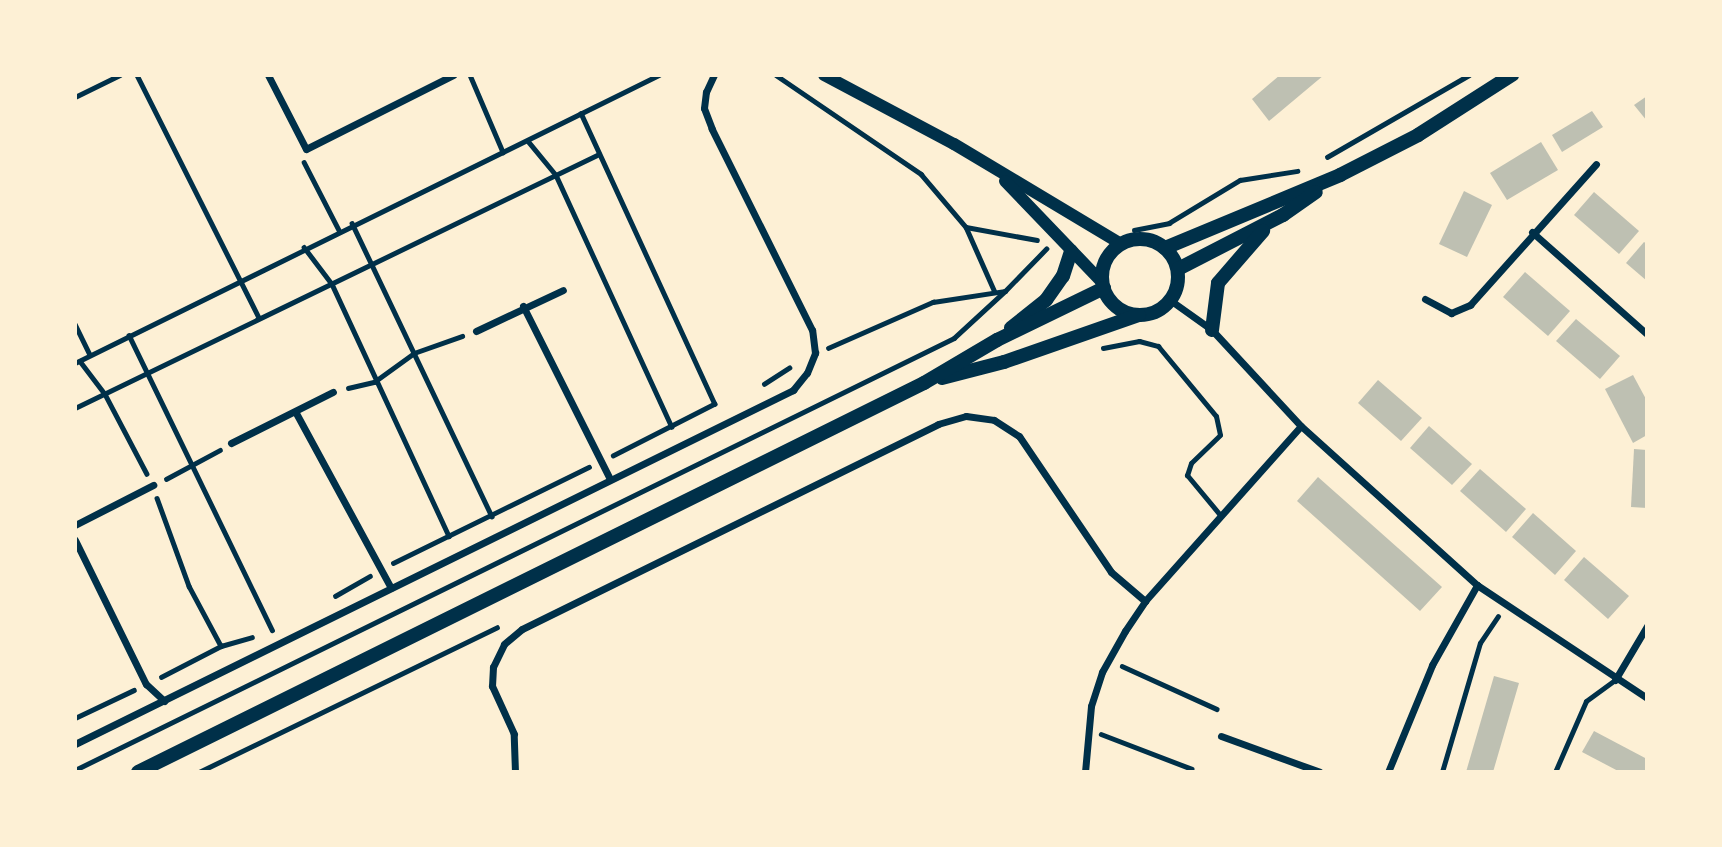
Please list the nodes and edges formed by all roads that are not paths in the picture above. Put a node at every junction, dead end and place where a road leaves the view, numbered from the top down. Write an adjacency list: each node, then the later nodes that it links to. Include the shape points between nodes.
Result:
1 (268, 75): 2 (street, via 306,149)
2 (453, 75)
3 (715, 75): 31 (street, via 704,108 812,330 815,353 793,390)
4 (824, 75): 7 (street)
5 (1512, 75): 8 (main road, via 1418,135)
6 (1596, 164): 10 (street)
7 (992, 168): 11 (street); 13 (street)
8 (1340, 176): 9 (main road); 12 (main road)
9 (1283, 215): 14 (main road); 21 (main road, via 1249,243 1218,283)
10 (1532, 232): 17 (street, via 1470,305 1451,313); 23 (street)
11 (1121, 244): 12 (main road, via 1143,239); 15 (main road, via 1106,260)
12 (1165, 248): 14 (main road)
13 (1071, 251): 15 (street); 24 (main road, via 1063,276 1046,300)
14 (1178, 269): 18 (main road)
15 (1103, 285): 20 (main road, via 1117,307); 24 (main road)
16 (564, 290): 19 (street)
17 (1425, 299)
18 (1170, 300): 20 (main road, via 1161,309); 21 (street)
19 (523, 306): 22 (street); 31 (street)
20 (1139, 315): 26 (main road, via 1004,362)
21 (1212, 330): 29 (street)
22 (475, 331)
23 (1647, 334)
24 (997, 340): 26 (main road)
25 (1103, 348): 33 (lane, via 1139,341 1158,346 1216,416 1220,435 1191,463 1187,475)
26 (924, 383): 45 (main road)
27 (333, 392): 28 (street)
28 (296, 414): 30 (street); 37 (street)
29 (1301, 426): 33 (street); 36 (street)
30 (231, 443)
31 (610, 478): 37 (street)
32 (153, 485): 34 (street)
33 (1221, 516): 38 (street)
34 (75, 525)
35 (75, 540): 42 (street, via 146,684)
36 (1477, 585): 40 (street); 49 (street, via 1432,665)
37 (391, 589): 42 (street)
38 (1145, 601): 46 (street, via 1111,572 1019,436 994,420 966,416 926,430 522,629 504,644 493,667 492,686 514,734); 47 (street, via 1109,661 1088,729)
39 (1647, 626): 40 (street)
40 (1615, 680): 41 (street); 50 (lane, via 1586,701)
41 (1647, 698)
42 (164, 701): 44 (street)
43 (1221, 736): 48 (street)
44 (75, 744)
45 (138, 772)
46 (515, 772)
47 (1085, 772)
48 (1320, 772)
49 (1388, 772)
50 (1555, 772)

